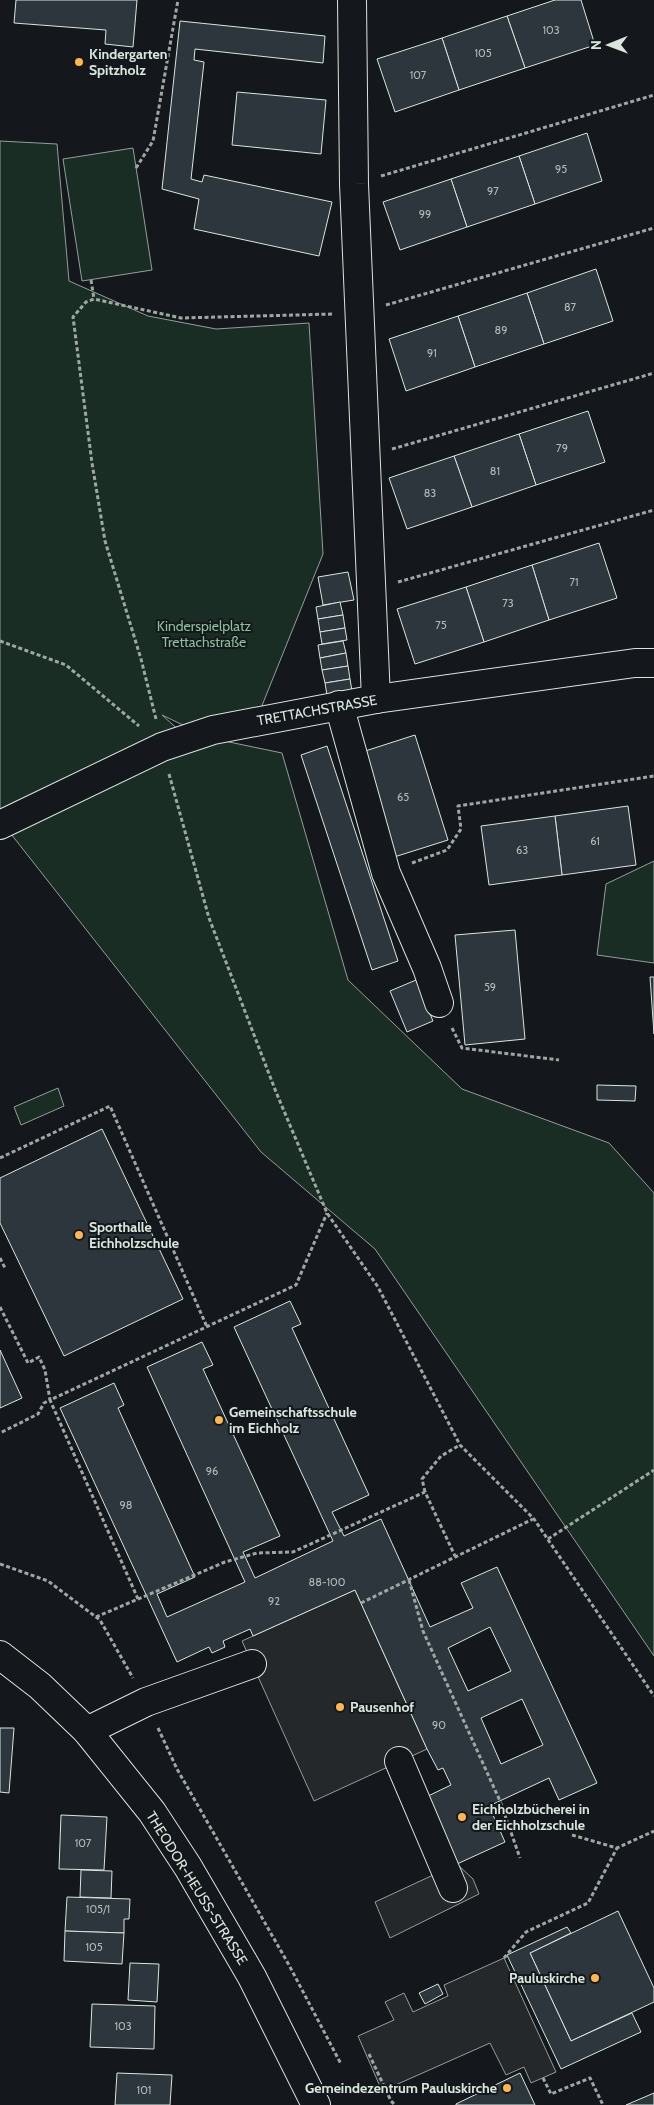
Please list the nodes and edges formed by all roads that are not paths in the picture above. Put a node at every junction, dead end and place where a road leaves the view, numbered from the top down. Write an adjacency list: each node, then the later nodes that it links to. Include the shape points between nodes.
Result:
1 (352, 0): 3 (street, via 354,184)
2 (654, 663): 3 (street, TRETTACHSTRASSE)
3 (376, 698): 4 (street, TRETTACHSTRASSE)
4 (339, 705): 5 (street, TRETTACHSTRASSE, via 213,730 162,747); 6 (street, via 386,872)
5 (0, 825)
6 (439, 1003)
7 (0, 1655): 9 (street, THEODOR-HEUSS-STRASSE, via 40,1686)
8 (252, 1664): 9 (street, via 146,1702)
9 (87, 1731): 12 (street, THEODOR-HEUSS-STRASSE, via 152,1812 188,1867 252,1977)
10 (399, 1761): 11 (street)
11 (453, 1888)
12 (316, 2105)

